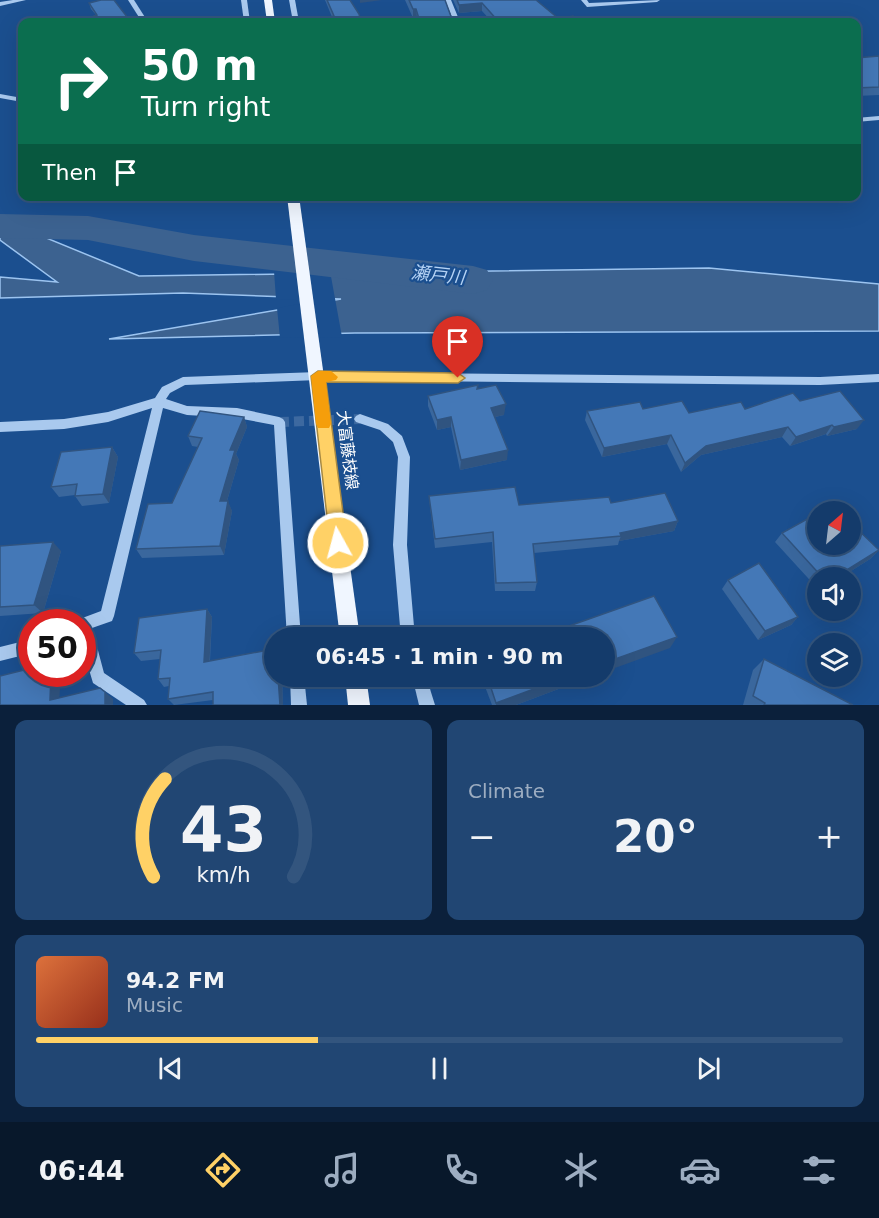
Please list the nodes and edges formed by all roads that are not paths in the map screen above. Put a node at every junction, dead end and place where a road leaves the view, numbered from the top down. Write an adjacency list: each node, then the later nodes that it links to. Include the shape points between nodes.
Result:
1 (23, 0): 9 (street)
2 (131, 0): 10 (street)
3 (244, 0): 11 (street)
4 (268, 0): 12 (main road)
5 (292, 0): 13 (street)
6 (448, 0): 14 (street)
7 (584, 0): 8 (street, via 587,5)
8 (657, 0)
9 (0, 4)
10 (142, 18)
11 (246, 18)
12 (270, 18)
13 (295, 18)
14 (455, 18)
15 (0, 96): 16 (street)
16 (18, 99)
17 (879, 118): 18 (street)
18 (861, 120)
19 (294, 201): 20 (main road, 大富藤枝線)
20 (317, 368): 21 (street, via 820,381); 22 (street, via 183,381 166,390); 27 (main road, 大富藤枝線)
21 (879, 378)
22 (159, 401): 24 (street, via 86,421); 25 (street, via 107,616); 26 (street, via 184,412 207,410 279,422)
23 (360, 419): 28 (street, via 384,427 398,439 404,457 400,545)
24 (0, 427)
25 (96, 620)
26 (293, 627)
27 (349, 627)
28 (407, 627)
29 (18, 650): 30 (street)
30 (0, 654)
31 (96, 671): 35 (street, via 98,678)
32 (298, 687): 36 (street)
33 (356, 687): 37 (main road)
34 (422, 687): 38 (street)
35 (139, 705)
36 (299, 705)
37 (358, 705)
38 (427, 705)

